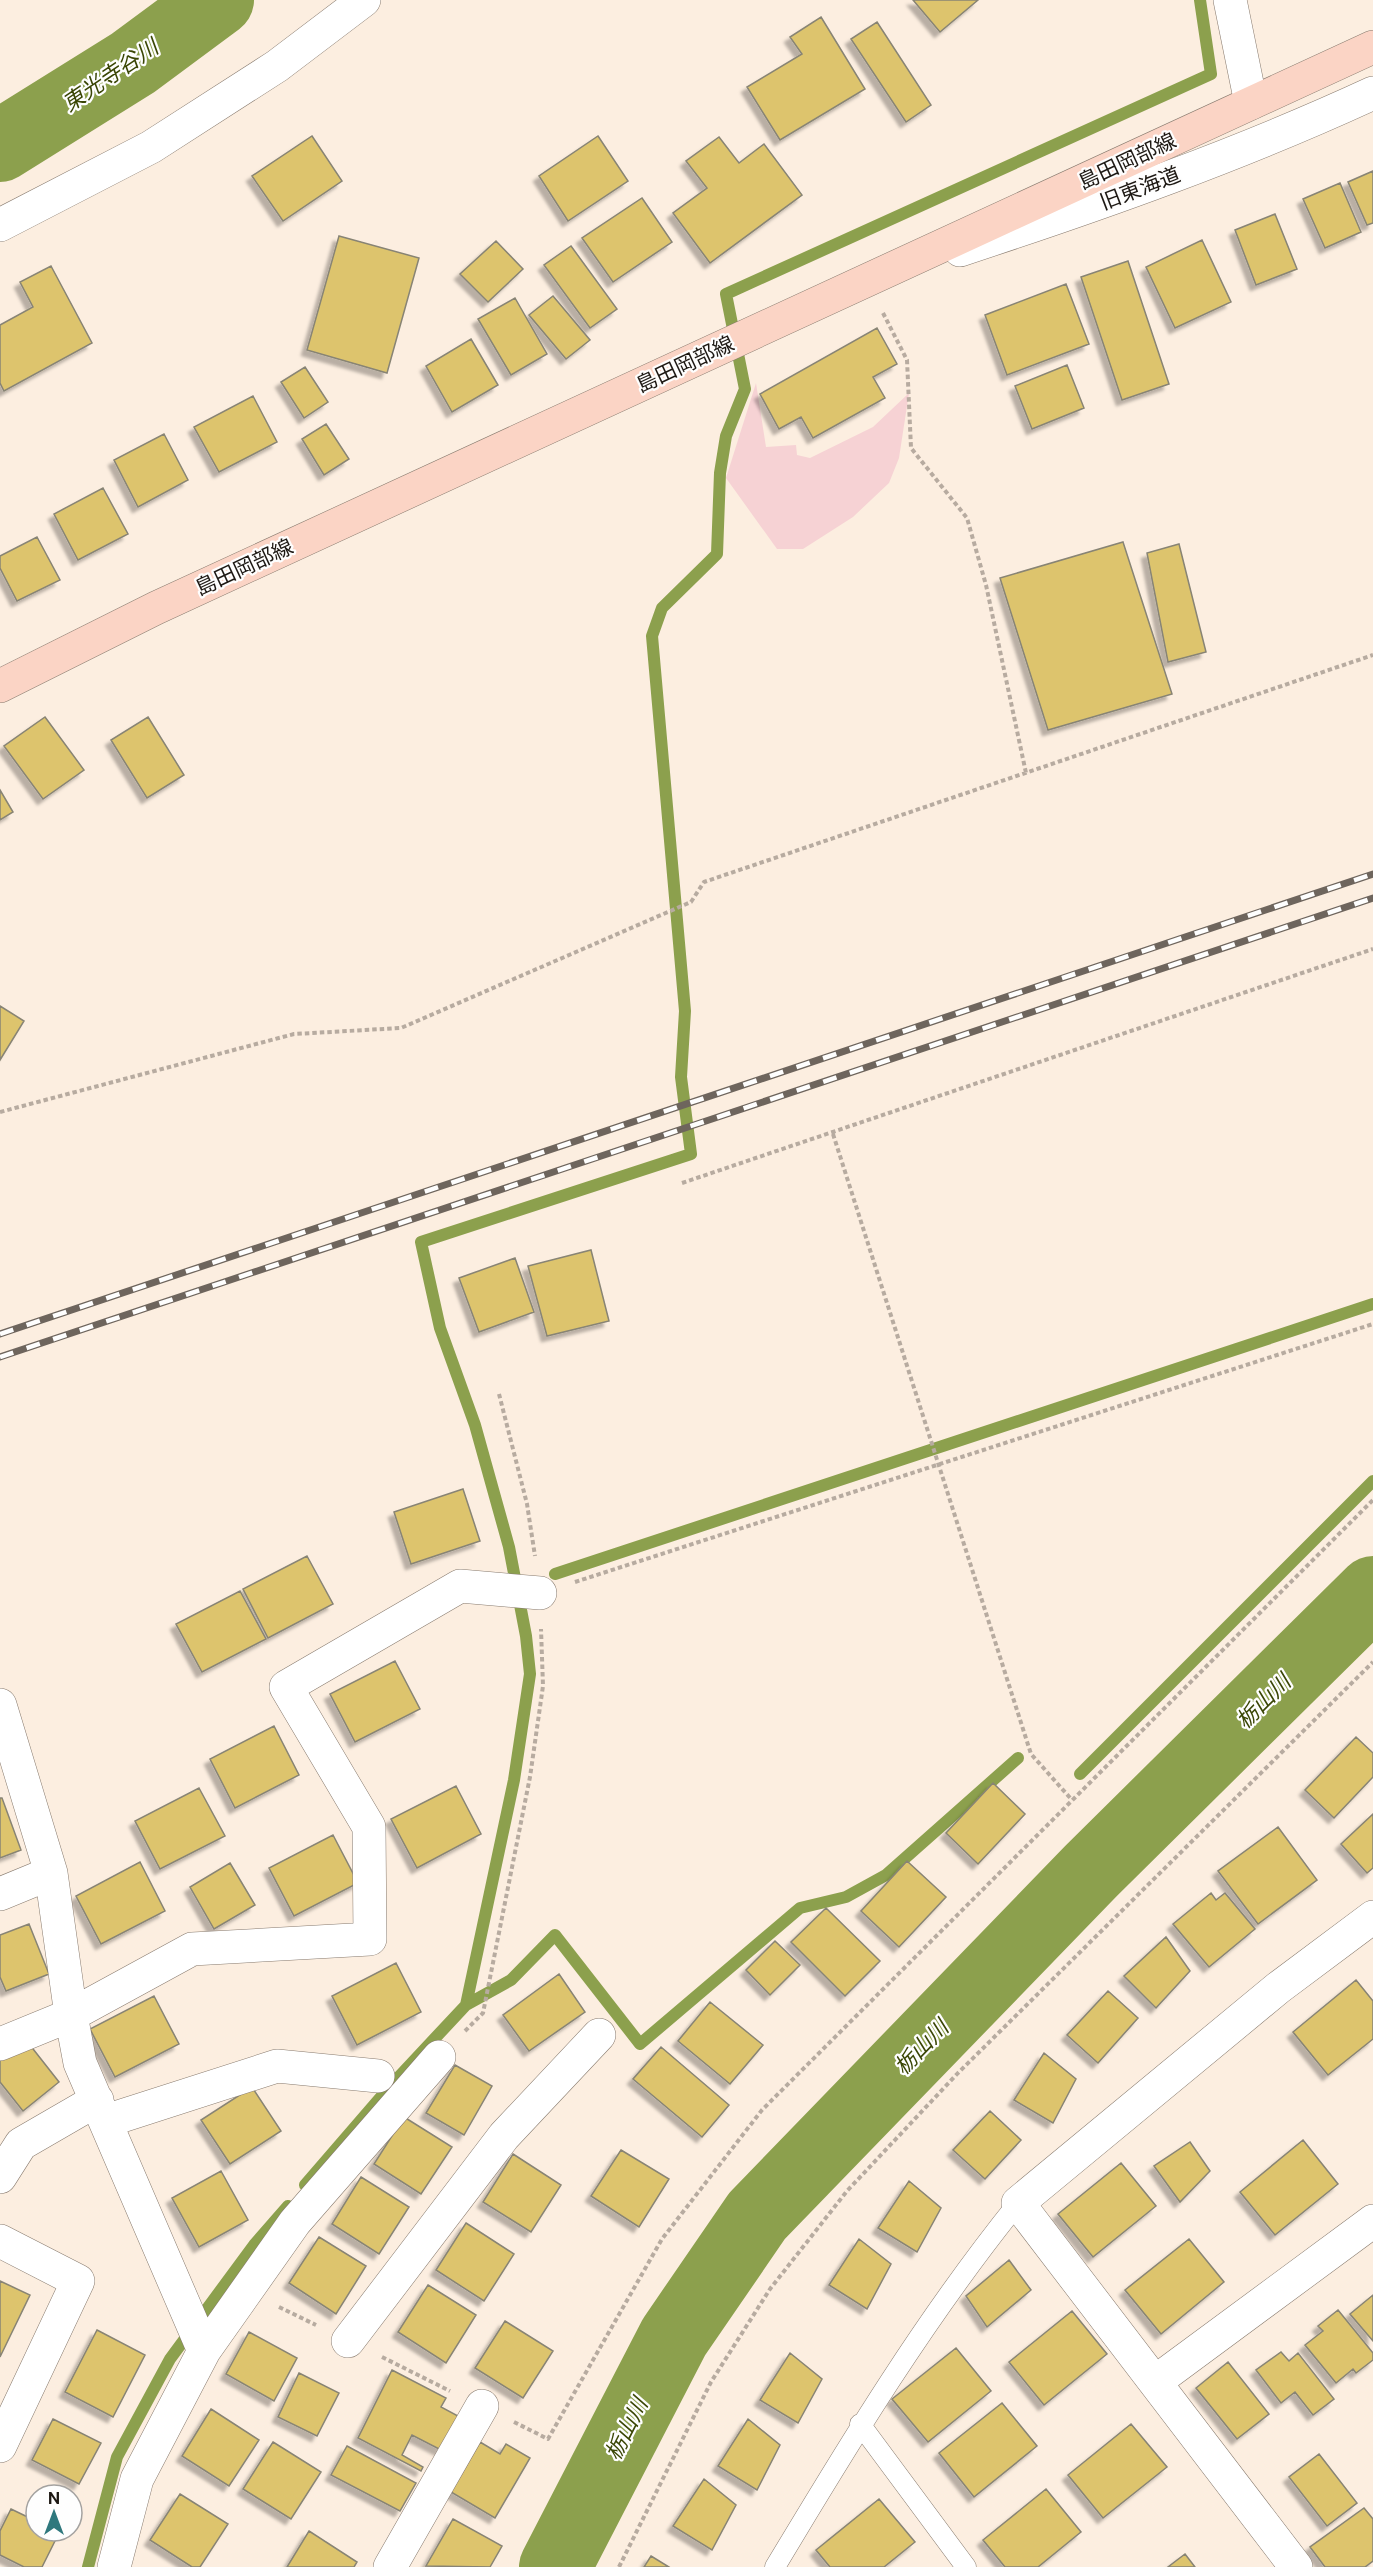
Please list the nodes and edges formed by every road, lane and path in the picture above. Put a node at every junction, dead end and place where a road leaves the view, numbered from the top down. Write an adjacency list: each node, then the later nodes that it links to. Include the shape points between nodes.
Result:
1 (364, 0): 6 (street, via 277,66 151,147)
2 (1230, 0): 5 (street)
3 (1373, 47): 5 (main road, 島田岡部線)
4 (1373, 93): 7 (street, 旧東海道, via 1300,127 1098,205)
5 (1251, 103): 7 (main road, 島田岡部線)
6 (0, 225)
7 (867, 280): 9 (main road, 島田岡部線, via 156,608); 10 (path, via 907,360 911,448 967,518 986,585)
8 (1373, 655): 10 (path)
9 (0, 686)
10 (1026, 773): 12 (path, via 704,882 691,902 401,1028 294,1034)
11 (1373, 949): 13 (path)
12 (0, 1112)
13 (833, 1134): 14 (path); 17 (path)
14 (681, 1183)
15 (1373, 1324): 17 (path)
16 (499, 1394): 19 (path, via 527,1504)
17 (938, 1466): 19 (path); 22 (path, via 1031,1754)
18 (1373, 1500): 22 (path)
19 (540, 1593): 26 (street, via 460,1586 286,1687 369,1827 370,1939 192,1949); 29 (path, via 543,1686 530,1777 483,2013)
20 (1373, 1662): 45 (path, via 958,2073 847,2191 770,2289 711,2382)
21 (0, 1705): 23 (street)
22 (1072, 1800): 40 (path, via 762,2110 662,2239 548,2439)
23 (51, 1874): 24 (street); 26 (street)
24 (0, 1894)
25 (1373, 1917): 33 (street, via 1278,1988)
26 (71, 2015): 28 (street); 31 (street, via 80,2063)
27 (599, 2035): 37 (street, via 504,2136)
28 (0, 2044)
29 (439, 2057): 36 (street, via 295,2222)
30 (378, 2076): 31 (street, via 277,2066)
31 (101, 2110): 32 (street, via 21,2144); 38 (street)
32 (0, 2177)
33 (1018, 2203): 39 (street); 41 (lane, via 982,2247)
34 (1373, 2221): 39 (street)
35 (0, 2241): 42 (street, via 78,2282)
36 (246, 2291): 37 (path); 38 (street)
37 (348, 2341): 40 (path)
38 (204, 2351): 43 (street, via 137,2479)
39 (1155, 2382): 48 (street)
40 (482, 2406): 44 (street)
41 (860, 2424): 46 (lane); 47 (lane)
42 (0, 2446)
43 (114, 2567)
44 (390, 2567)
45 (619, 2567)
46 (775, 2567)
47 (966, 2567)
48 (1296, 2567)

